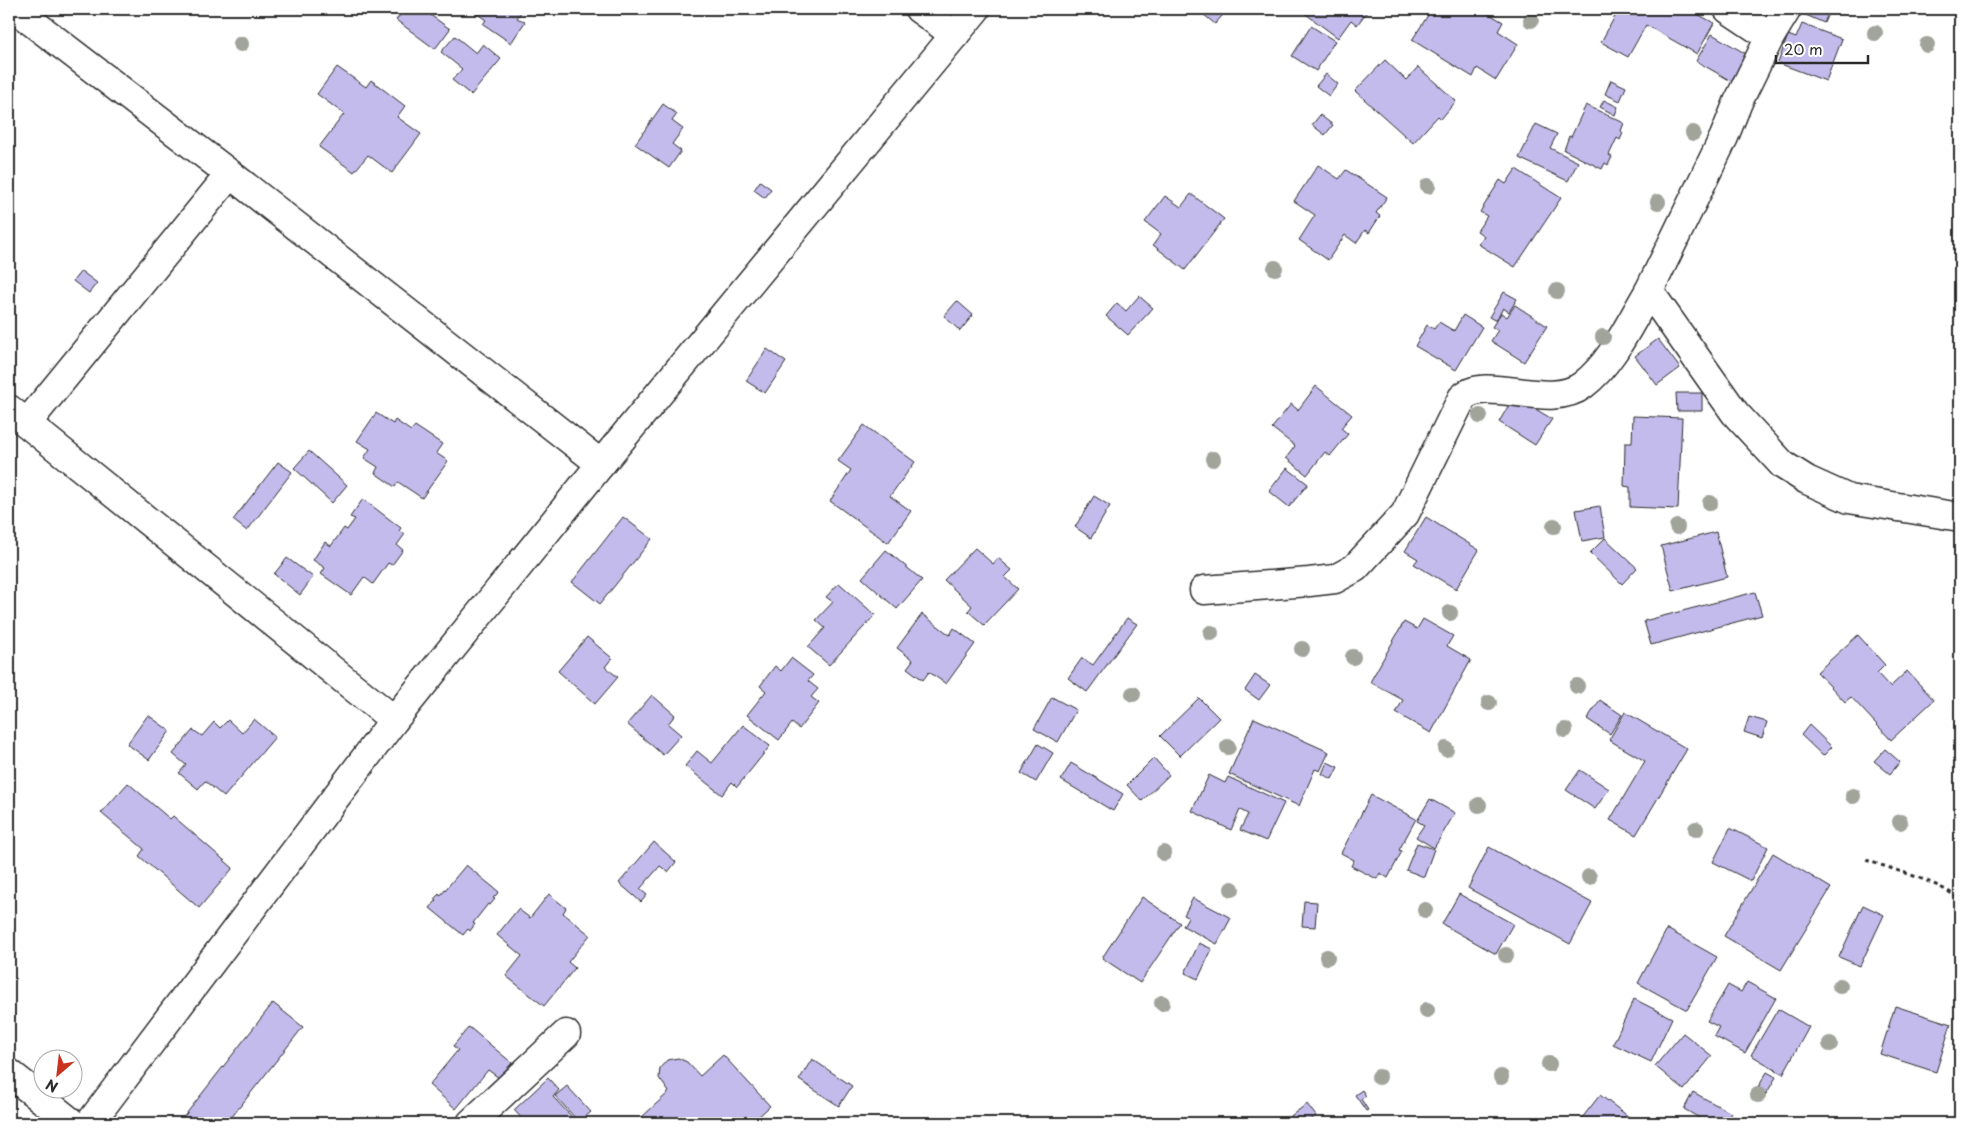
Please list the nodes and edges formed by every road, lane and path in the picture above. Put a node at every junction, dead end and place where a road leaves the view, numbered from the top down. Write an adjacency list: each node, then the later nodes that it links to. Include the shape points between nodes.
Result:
1 (15, 9): 8 (street)
2 (919, 9): 6 (street)
3 (976, 9): 6 (street)
4 (1728, 9): 7 (street)
5 (1787, 9): 7 (street)
6 (955, 35): 11 (street)
7 (1770, 36): 9 (street)
8 (230, 174): 10 (street); 11 (street)
9 (1649, 291): 12 (street, via 1735,413 1783,465 1849,499); 13 (street, via 1606,363 1583,386 1563,394 1538,395 1480,389 1467,392 1405,514 1356,568 1335,578 1309,582)
10 (18, 416): 14 (street)
11 (601, 464): 14 (street)
12 (1960, 517)
13 (1204, 590)
14 (394, 720): 20 (street)
15 (1866, 860): 16 (path, via 1927,880)
16 (1960, 900)
17 (566, 1034): 21 (street)
18 (9, 1073): 19 (street)
19 (72, 1123)
20 (90, 1123)
21 (471, 1123)

